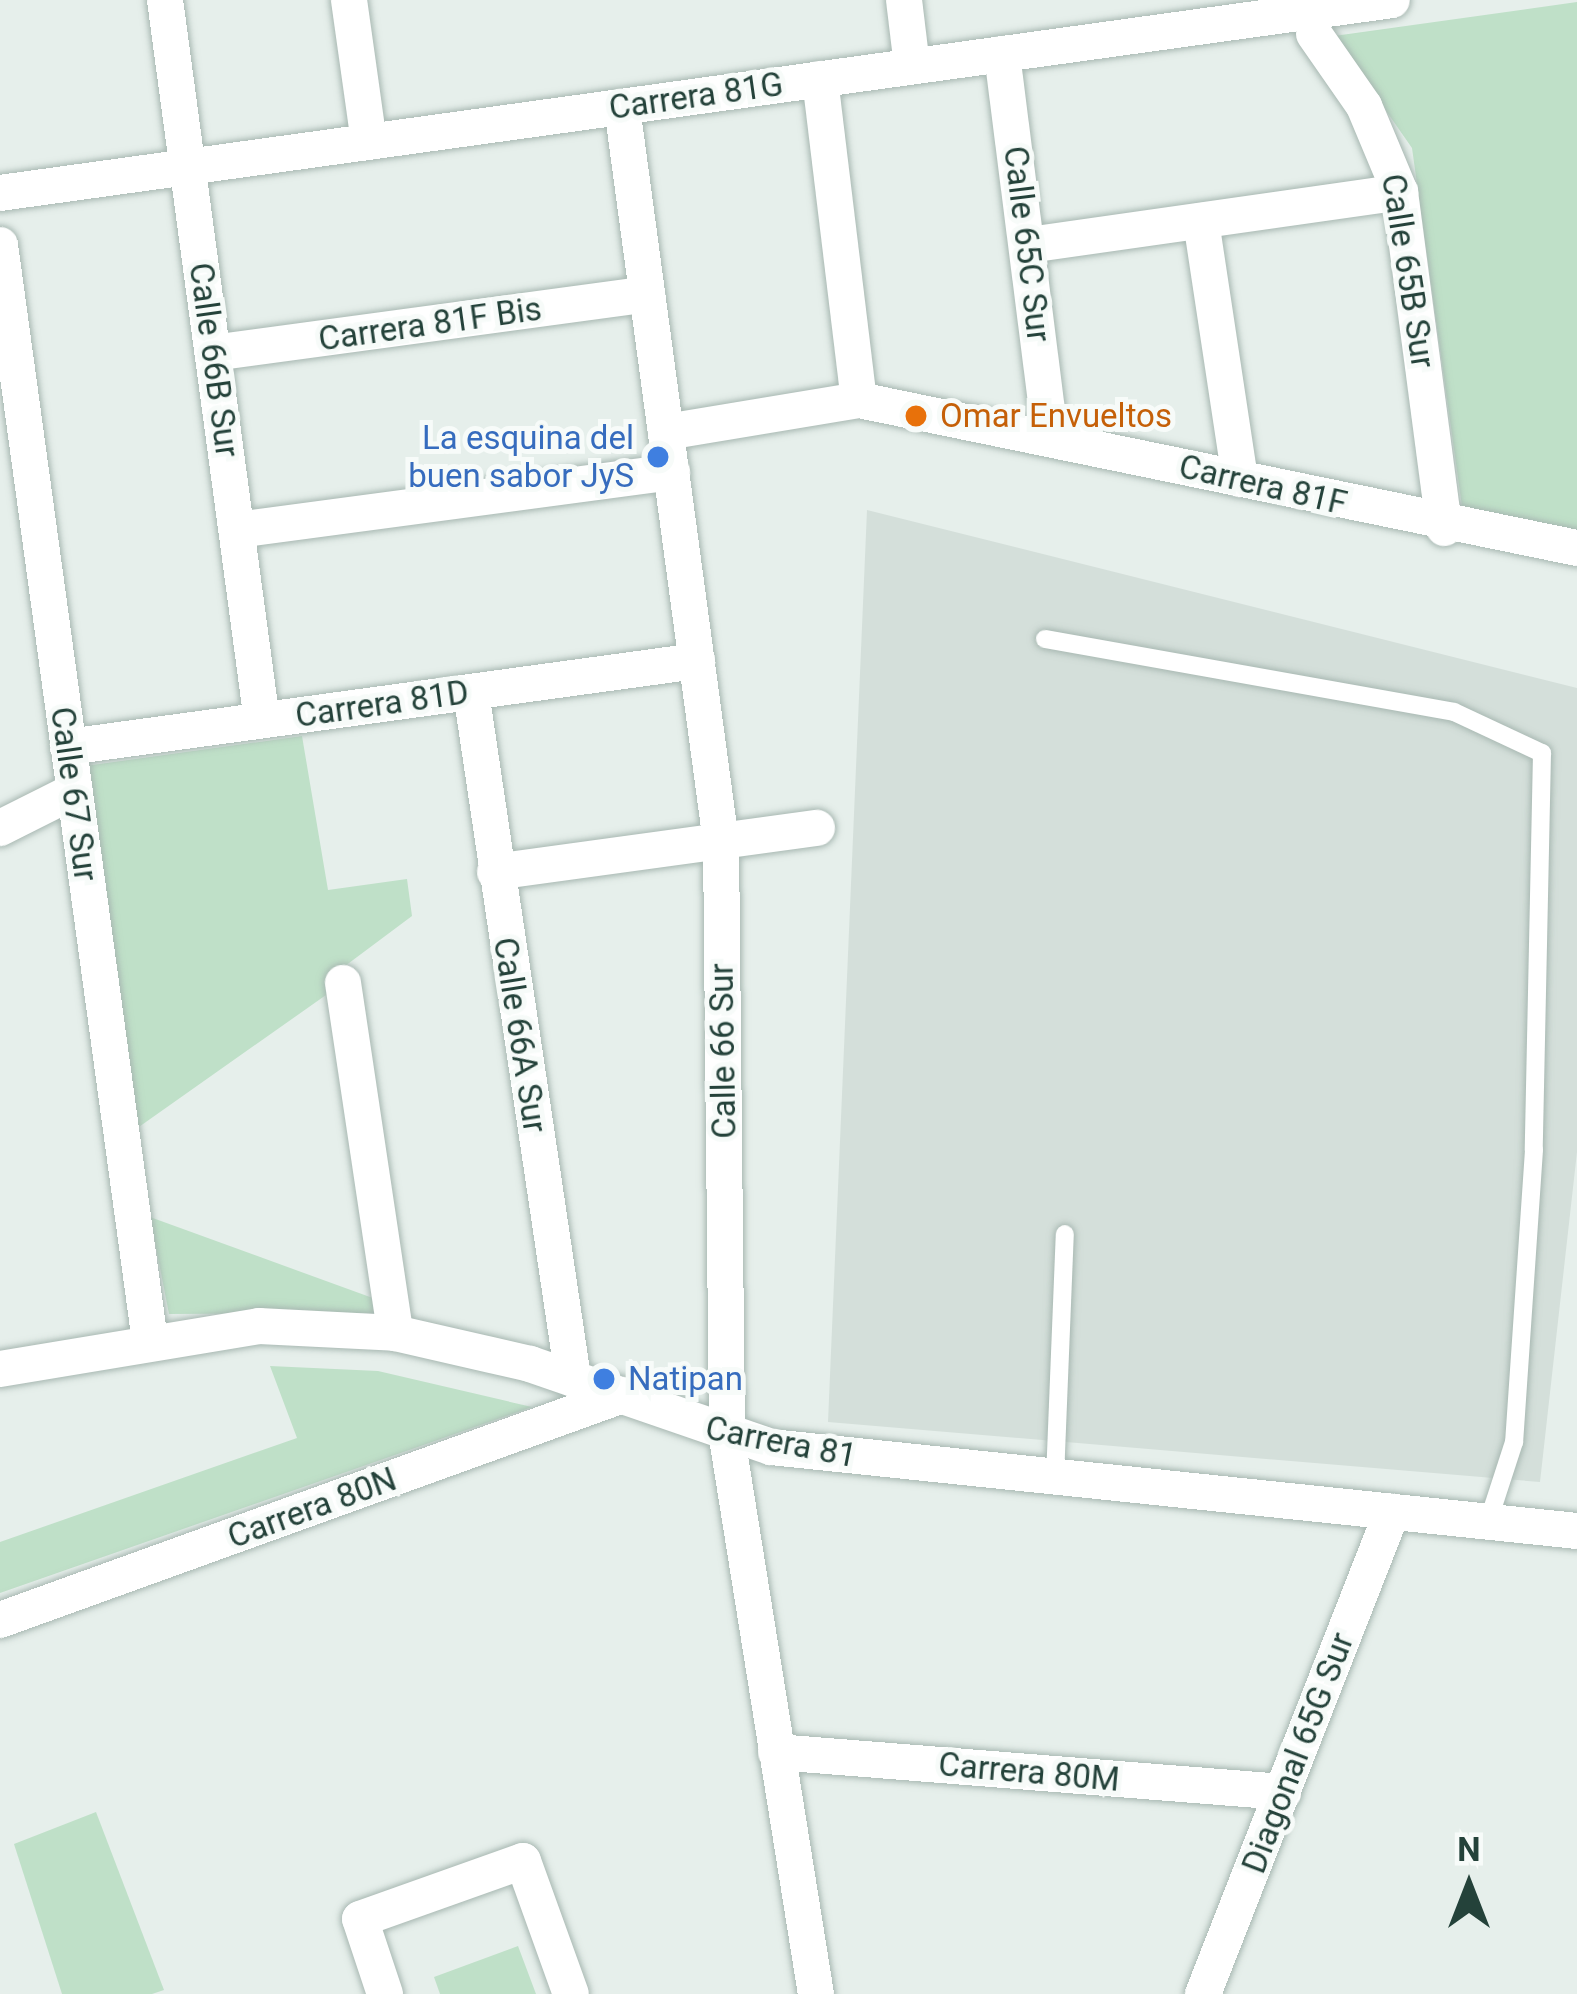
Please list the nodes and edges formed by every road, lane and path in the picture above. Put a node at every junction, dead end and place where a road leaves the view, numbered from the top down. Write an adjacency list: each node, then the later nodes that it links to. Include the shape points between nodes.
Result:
1 (166, 0): 11 (street, Calle 66B Sur)
2 (349, 0): 10 (street)
3 (904, 0): 7 (street)
4 (1392, 0): 6 (street, Carrera 81G)
5 (1315, 34): 12 (street, Calle 65B Sur, via 1364,106)
6 (1002, 54): 7 (street, Carrera 81G); 16 (street, Calle 65C Sur)
7 (912, 66): 8 (street, Carrera 81G)
8 (820, 79): 9 (street, Carrera 81G); 19 (street)
9 (622, 107): 10 (street, Carrera 81G); 17 (street, Calle 66 Sur)
10 (369, 142): 11 (street, Carrera 81G)
11 (188, 167): 13 (street, Carrera 81G); 18 (street, Calle 66B Sur)
12 (1400, 192): 14 (street); 24 (street, Calle 65B Sur)
13 (0, 193)
14 (1202, 221): 16 (street); 23 (street)
15 (0, 245): 31 (street, Calle 67 Sur)
16 (1029, 245): 21 (street, Calle 65C Sur)
17 (647, 294): 18 (street, Carrera 81F Bis); 20 (street, Calle 66 Sur)
18 (213, 353): 25 (street, Calle 66B Sur)
19 (859, 400): 20 (street, Carrera 81F); 21 (street, Carrera 81F)
20 (666, 432): 22 (street, Calle 66 Sur)
21 (1050, 434): 23 (street, Carrera 81F)
22 (672, 472): 25 (street); 28 (street, Calle 66 Sur)
23 (1240, 479): 24 (street, Carrera 81F)
24 (1444, 528): 26 (street, Carrera 81F)
25 (236, 530): 30 (street, Calle 66B Sur)
26 (1577, 548)
27 (1045, 638): 47 (lane, via 1454,712 1542,753 1530,1217 1514,1442)
28 (697, 662): 29 (street, Carrera 81D); 35 (street, Calle 66 Sur)
29 (471, 692): 30 (street, Carrera 81D); 36 (street, Calle 66A Sur)
30 (262, 721): 31 (street, Carrera 81D)
31 (68, 747): 32 (street, Calle 67 Sur)
32 (74, 791): 33 (street); 40 (street, Calle 67 Sur)
33 (0, 828)
34 (817, 828): 35 (street)
35 (721, 842): 36 (street); 44 (street, Calle 66 Sur)
36 (495, 872): 42 (street, Calle 66A Sur)
37 (343, 983): 39 (street)
38 (1065, 1234): 45 (lane)
39 (395, 1333): 40 (street, Carrera 81, via 259,1326); 42 (street, Carrera 81)
40 (150, 1342): 41 (street, Carrera 81)
41 (0, 1369)
42 (573, 1378): 43 (street, Carrera 81)
43 (623, 1395): 44 (street, Carrera 81); 49 (street, Carrera 80N)
44 (727, 1438): 45 (street, Carrera 81); 50 (street, Calle 66 Sur)
45 (1055, 1478): 46 (street, Carrera 81)
46 (1392, 1512): 47 (street, Carrera 81); 51 (street, Diagonal 65G Sur)
47 (1488, 1522): 48 (street, Carrera 81)
48 (1577, 1531)
49 (0, 1620)
50 (776, 1752): 51 (street, Carrera 80M); 54 (street, Calle 66 Sur)
51 (1282, 1792): 55 (street, Diagonal 65G Sur)
52 (385, 1994): 53 (street, via 361,1919 524,1861)
53 (571, 1994)
54 (816, 1994)
55 (1203, 1994)

